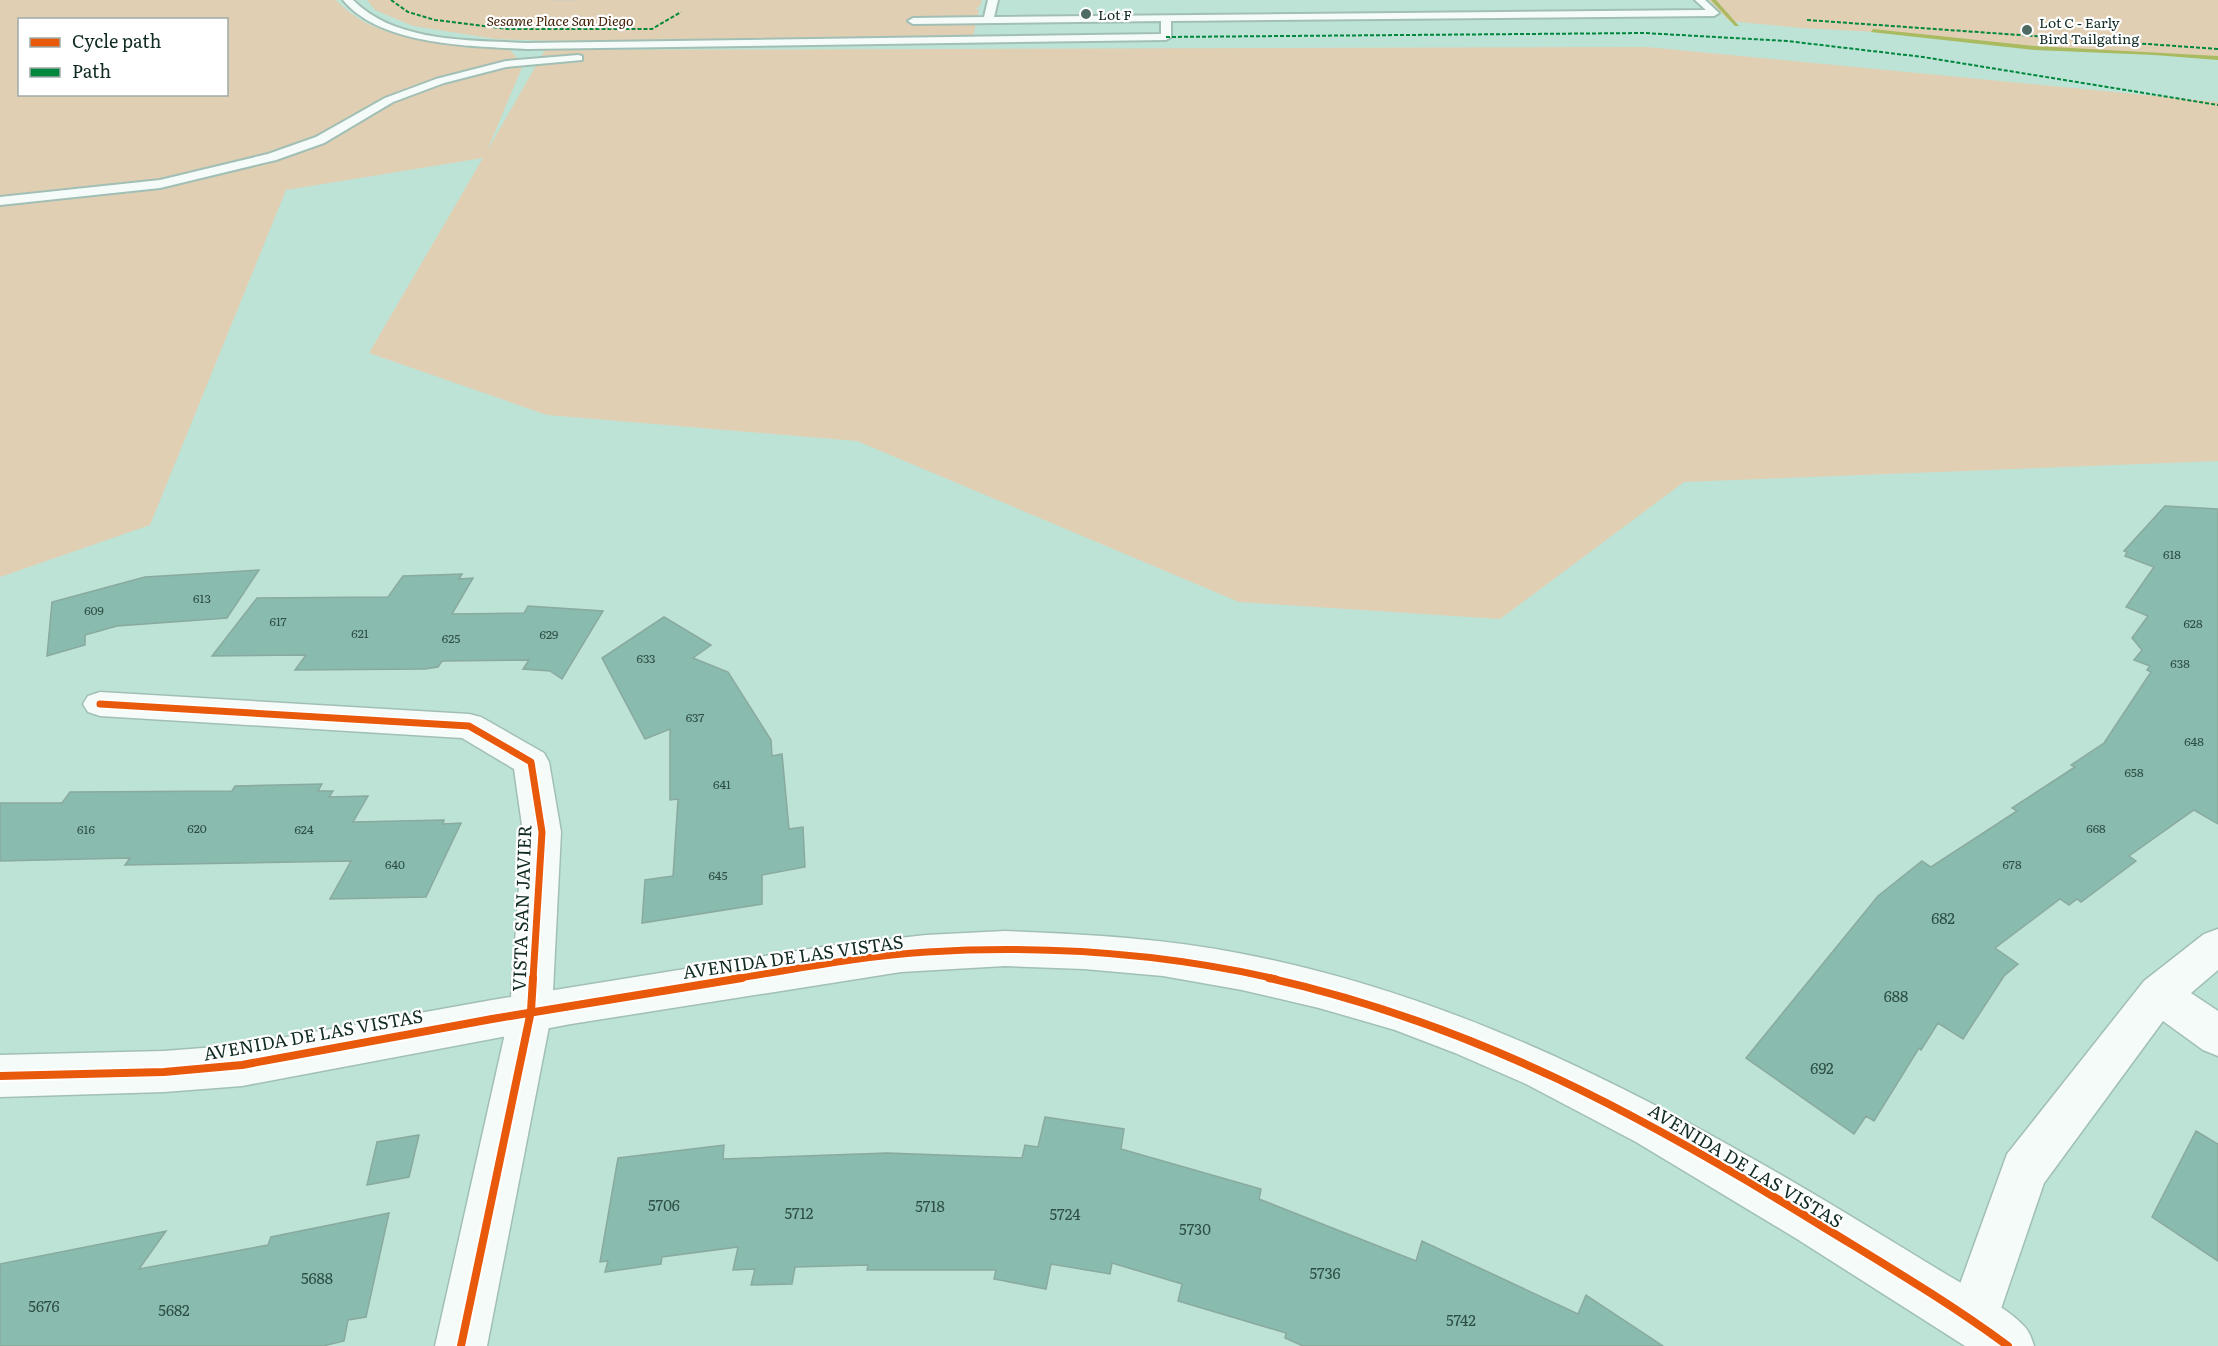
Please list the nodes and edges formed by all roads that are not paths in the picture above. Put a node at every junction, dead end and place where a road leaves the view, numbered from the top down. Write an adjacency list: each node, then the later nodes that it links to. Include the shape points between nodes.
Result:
1 (348, 0): 10 (lane, via 367,17 398,30 462,42)
2 (993, 0): 8 (lane)
3 (1700, 0): 6 (lane, via 1714,13)
4 (1186, 4): 6 (lane)
5 (1166, 20): 6 (lane); 8 (lane); 9 (lane, via 1166,37)
6 (1189, 20)
7 (913, 21): 8 (lane)
8 (988, 21)
9 (747, 42): 10 (lane); 11 (lane)
10 (527, 46): 11 (lane)
11 (506, 64): 12 (lane, via 440,81 389,100 320,140 273,158 160,184)
12 (0, 201)
13 (100, 704): 16 (street, VISTA SAN JAVIER, via 469,726 531,762 542,832)
14 (2218, 946): 15 (street)
15 (2159, 994): 17 (street); 19 (street, via 2024,1170)
16 (531, 1011): 18 (street, AVENIDA DE LAS VISTAS, via 221,1068); 19 (street, AVENIDA DE LAS VISTAS, via 927,952 1093,952 1176,960 1259,975 1350,998 1443,1029 1539,1068 1730,1171); 20 (street, VISTA SAN JAVIER)
17 (2218, 1036)
18 (0, 1076)
19 (1990, 1333)
20 (461, 1346)

